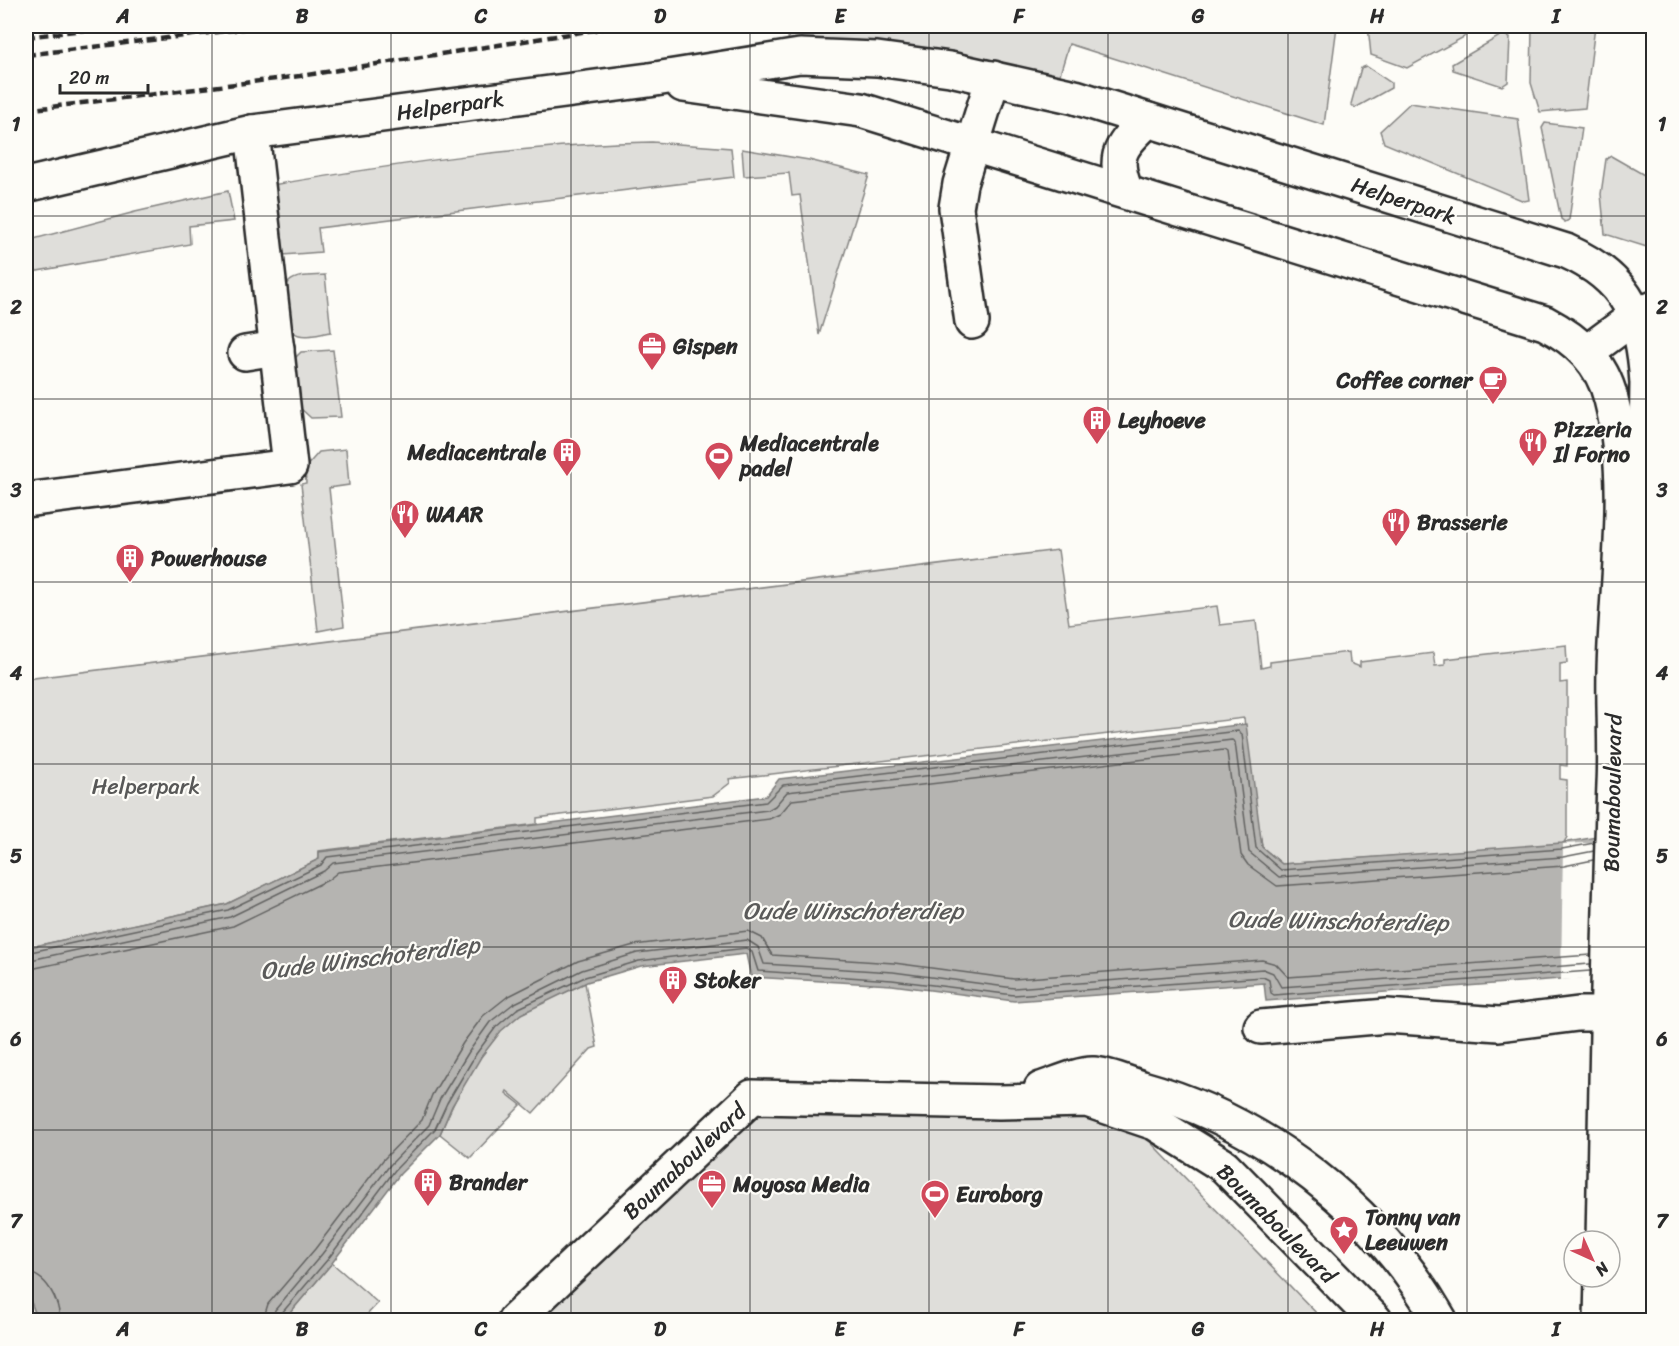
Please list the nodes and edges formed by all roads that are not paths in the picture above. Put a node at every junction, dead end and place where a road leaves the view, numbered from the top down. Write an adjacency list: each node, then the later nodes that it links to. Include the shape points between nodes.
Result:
1 (993, 78): 2 (main road, Helperpark, via 877,59 800,57); 3 (main road, Helperpark, via 1075,97); 5 (main road)
2 (649, 80): 4 (main road, Helperpark); 5 (main road, Helperpark, via 861,110)
3 (1148, 120): 7 (main road, via 1120,150 1117,170); 8 (main road, Helperpark, via 1566,251 1594,265)
4 (252, 132): 6 (main road, Helperpark); 10 (main road)
5 (973, 142): 7 (main road, Helperpark); 9 (main road, via 956,208)
6 (26, 185)
7 (1126, 191): 11 (main road, Helperpark, via 1545,323)
8 (1645, 311): 11 (main road); 14 (main road, Boumaboulevard, via 1647,383)
9 (972, 322)
10 (277, 348): 12 (main road); 13 (main road, via 290,466)
11 (1587, 352): 14 (main road, Boumaboulevard, via 1603,374 1611,399 1622,481)
12 (245, 353)
13 (26, 500)
14 (1625, 827): 15 (main road, Boumaboulevard)
15 (1615, 1000): 16 (main road, via 1578,1014 1499,1024 1387,1016); 18 (main road, Boumaboulevard); 24 (main road, Boumaboulevard, via 1635,1133)
16 (1261, 1027)
17 (999, 1102): 20 (main road, Boumaboulevard, via 752,1097); 21 (main road, Boumaboulevard, via 1087,1100 1155,1122 1224,1166); 22 (main road, Boumaboulevard, via 1092,1074 1168,1095 1250,1132 1309,1172 1381,1237 1422,1289)
18 (1604, 1229)
19 (1602, 1289): 23 (main road)
20 (515, 1320)
21 (1374, 1320)
22 (1440, 1320)
23 (1601, 1320)
24 (1632, 1320)

